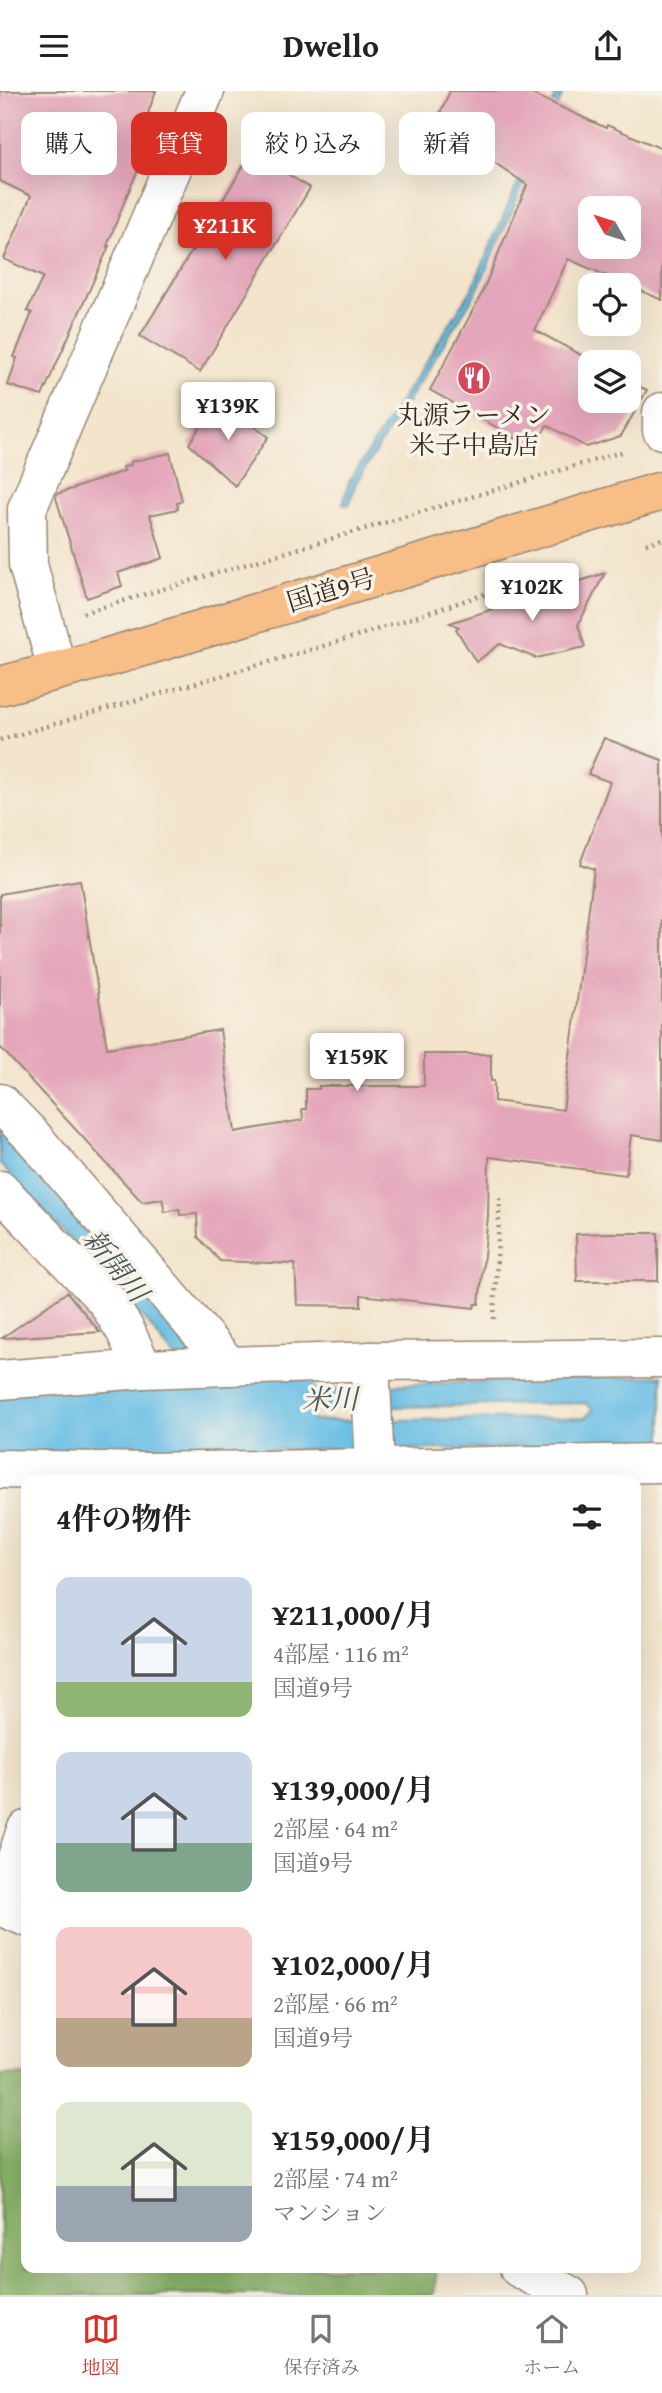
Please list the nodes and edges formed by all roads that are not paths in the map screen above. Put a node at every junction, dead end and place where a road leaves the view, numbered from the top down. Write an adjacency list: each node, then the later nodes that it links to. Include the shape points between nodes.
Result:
1 (205, 91): 5 (street, via 27,509 28,565)
2 (662, 412): 3 (street)
3 (647, 439)
4 (662, 491): 5 (highway, 国道9号)
5 (57, 669): 6 (highway, 国道9号)
6 (0, 685)
7 (0, 1103): 10 (street)
8 (0, 1191): 11 (street, via 106,1300)
9 (662, 1358): 12 (street)
10 (229, 1366): 11 (street); 12 (street)
11 (143, 1369): 13 (street)
12 (371, 1371): 14 (street)
13 (0, 1380)
14 (374, 1461): 17 (street); 18 (street)
15 (662, 1463): 17 (street)
16 (0, 1469): 19 (street)
17 (498, 1473)
18 (319, 1474): 20 (street)
19 (123, 1475)
20 (232, 1475)
21 (21, 1845): 22 (street)
22 (0, 1892)
23 (0, 1906): 24 (street)
24 (21, 1915)
25 (527, 2279): 26 (street)
26 (569, 2295)

